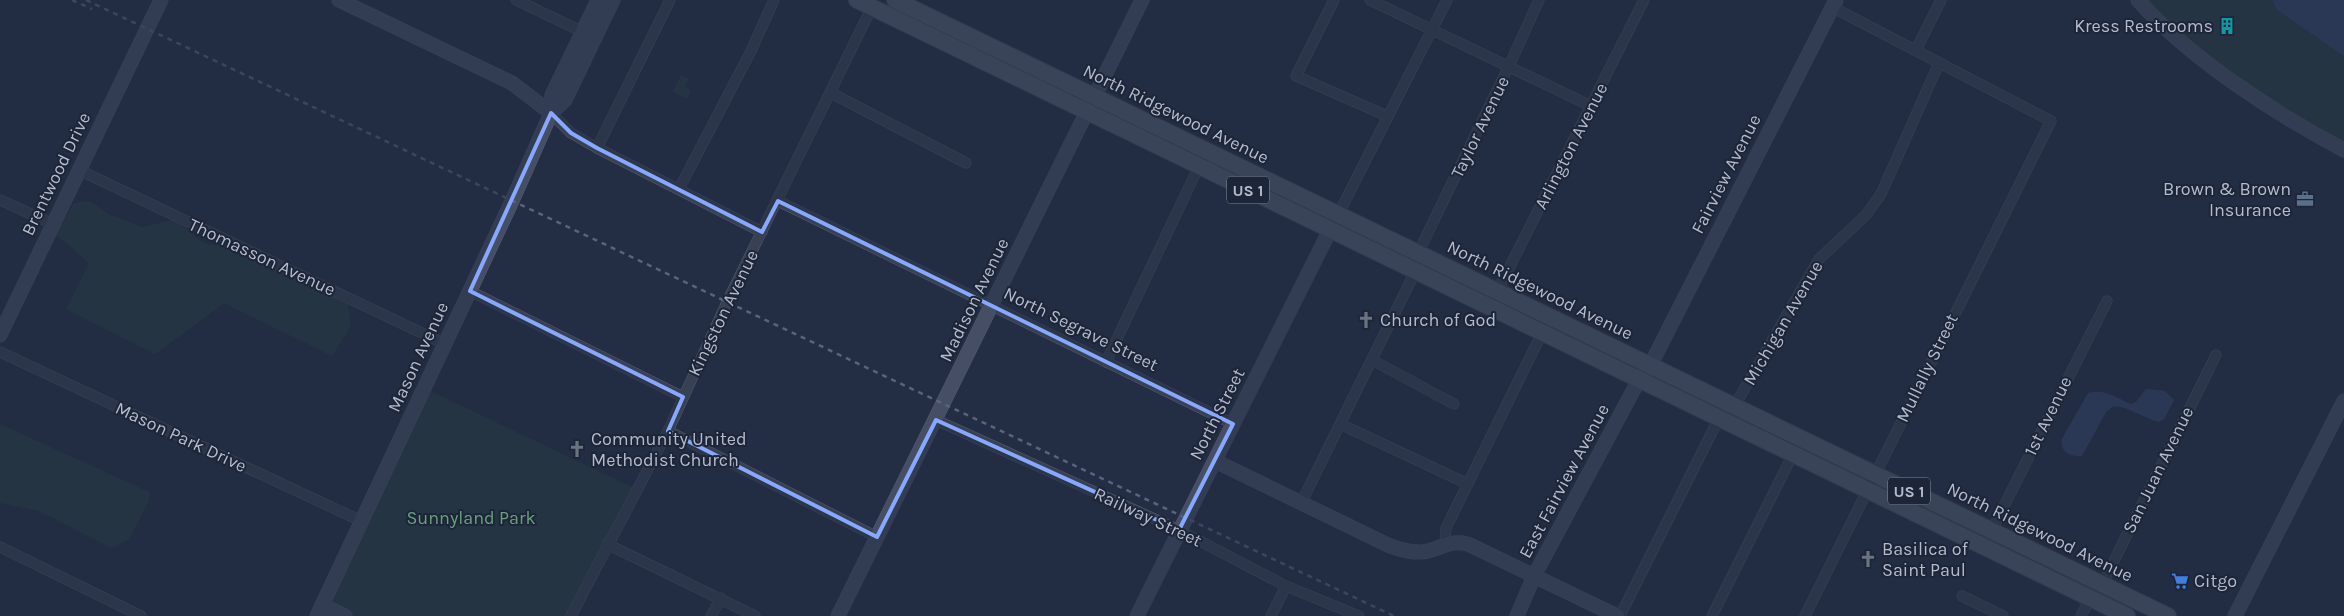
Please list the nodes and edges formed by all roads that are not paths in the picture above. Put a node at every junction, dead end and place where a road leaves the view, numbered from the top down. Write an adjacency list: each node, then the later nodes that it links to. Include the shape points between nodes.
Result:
1 (161, 0): 34 (street, Brentwood Drive)
2 (339, 0): 28 (street, via 512,82)
3 (516, 0): 20 (street)
4 (598, 0): 20 (street, Mason Avenue)
5 (612, 0): 28 (street, Mason Avenue, via 565,100)
6 (670, 0): 30 (street)
7 (774, 0): 35 (street, via 751,52)
8 (896, 0): 25 (main road, North Ridgewood Avenue / US 1)
9 (1142, 0): 25 (street, Madison Avenue)
10 (1334, 0): 29 (street, via 1296,76)
11 (1370, 0): 19 (street)
12 (1447, 0): 19 (street)
13 (1539, 0): 23 (street, Taylor Avenue)
14 (1644, 0): 26 (street, Arlington Avenue)
15 (1941, 0): 21 (street)
16 (2138, 0): 31 (street, via 2162,26 2208,62 2319,137)
17 (864, 4): 24 (street, Kingston Avenue); 27 (main road, North Ridgewood Avenue / US 1)
18 (1834, 4): 21 (street); 56 (street, Fairview Avenue)
19 (1432, 28): 23 (street); 29 (street)
20 (583, 32): 28 (street, Mason Avenue, via 552,95)
21 (1916, 50): 22 (street)
22 (1939, 63): 61 (street, Michigan Avenue, via 1881,194 1866,215 1819,258); 70 (street, Mullally Street, via 2051,121)
23 (1509, 66): 26 (street); 42 (street, Taylor Avenue)
24 (831, 93): 32 (street); 37 (street, Kingston Avenue)
25 (1095, 97): 27 (street, Madison Avenue); 38 (main road, North Ridgewood Avenue / US 1)
26 (1591, 106): 45 (street, Arlington Avenue)
27 (1088, 112): 33 (main road, North Ridgewood Avenue / US 1); 48 (street, Madison Avenue)
28 (551, 113): 30 (street, via 571,133); 44 (street, Mason Avenue)
29 (1387, 116): 38 (street)
30 (597, 148): 35 (street)
31 (2344, 150)
32 (966, 163)
33 (1199, 166): 40 (main road, North Ridgewood Avenue / US 1); 55 (street)
34 (79, 170): 39 (street, Brentwood Drive); 51 (street, Thomasson Avenue)
35 (679, 189): 41 (street)
36 (0, 200): 39 (street)
37 (778, 201): 41 (street, Kingston Avenue); 48 (street, North Segrave Street)
38 (1338, 215): 42 (main road, North Ridgewood Avenue / US 1)
39 (53, 224): 50 (street, Brentwood Drive)
40 (1330, 230): 43 (main road, North Ridgewood Avenue / US 1); 65 (street, North Street)
41 (762, 232): 58 (street, Kingston Avenue)
42 (1418, 253): 45 (main road, North Ridgewood Avenue / US 1)
43 (1416, 270): 46 (main road, North Ridgewood Avenue / US 1); 54 (street)
44 (470, 291): 51 (street, Mason Avenue); 58 (street)
45 (1497, 292): 46 (main road, via 1487,297); 56 (main road, North Ridgewood Avenue / US 1)
46 (1472, 298): 49 (main road, North Ridgewood Avenue / US 1)
47 (2107, 301): 76 (street, 1st Avenue)
48 (991, 306): 55 (street, North Segrave Street); 63 (street, Madison Avenue)
49 (1542, 333): 57 (main road, North Ridgewood Avenue / US 1); 71 (street)
50 (0, 335)
51 (445, 344): 74 (street, Mason Avenue)
52 (0, 352): 74 (street, Mason Park Drive)
53 (2216, 354): 82 (street, San Juan Avenue)
54 (1372, 360): 60 (street); 66 (street)
55 (1106, 362): 65 (street, North Segrave Street)
56 (1650, 366): 57 (street, East Fairview Avenue); 61 (main road, North Ridgewood Avenue / US 1)
57 (1639, 380): 62 (main road, North Ridgewood Avenue / US 1); 81 (street, East Fairview Avenue)
58 (684, 397): 67 (street, Kingston Avenue)
59 (2344, 401): 64 (street)
60 (1454, 404)
61 (1734, 407): 70 (main road, North Ridgewood Avenue / US 1)
62 (1719, 418): 68 (main road, North Ridgewood Avenue / US 1); 98 (street)
63 (936, 420): 75 (street, Railway Street); 77 (street, Madison Avenue)
64 (2339, 423): 105 (street)
65 (1233, 424): 69 (street, North Street)
66 (1340, 424): 71 (street); 73 (street)
67 (668, 430): 77 (street); 79 (street, Kingston Avenue)
68 (1793, 454): 72 (main road, North Ridgewood Avenue / US 1); 99 (street)
69 (1215, 460): 73 (street); 75 (street, North Street)
70 (1874, 475): 72 (street, Mullally Street); 76 (main road, North Ridgewood Avenue / US 1)
71 (1468, 484): 78 (street, via 1446,528)
72 (1867, 490): 86 (main road, North Ridgewood Avenue / US 1); 100 (street, Mullally Street)
73 (1301, 503): 78 (street, via 1407,552 1423,552)
74 (362, 521): 87 (street, Mason Avenue)
75 (1179, 530): 83 (street, Railway Street); 94 (street, North Street)
76 (1991, 532): 82 (main road, North Ridgewood Avenue / US 1)
77 (877, 537): 93 (street, Madison Avenue)
78 (1445, 543): 81 (street, via 1468,544)
79 (607, 544): 85 (street); 90 (street, Kingston Avenue)
80 (0, 547): 88 (street)
81 (1534, 576): 97 (street, East Fairview Avenue); 98 (street)
82 (2102, 585): 104 (main road, North Ridgewood Avenue / US 1)
83 (1286, 586): 95 (street); 96 (street, Railway Street)
84 (1962, 596): 101 (street)
85 (721, 598): 91 (street); 92 (street)
86 (2090, 598): 102 (street); 103 (main road, North Ridgewood Avenue / US 1)
87 (320, 610): 89 (street)
88 (141, 616)
89 (346, 616)
90 (571, 616)
91 (712, 616)
92 (755, 616)
93 (838, 616)
94 (1137, 616)
95 (1271, 616)
96 (1359, 616)
97 (1517, 616)
98 (1618, 616)
99 (1712, 616)
100 (1804, 616)
101 (2003, 616)
102 (2081, 616)
103 (2127, 616)
104 (2168, 616)
105 (2235, 616)

